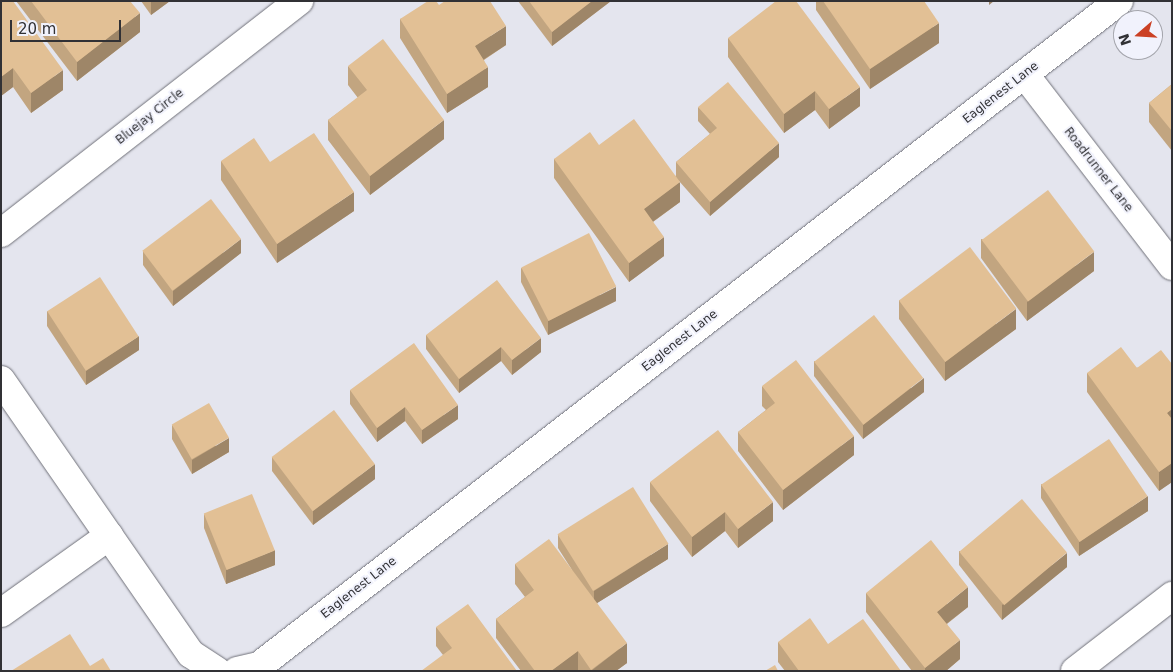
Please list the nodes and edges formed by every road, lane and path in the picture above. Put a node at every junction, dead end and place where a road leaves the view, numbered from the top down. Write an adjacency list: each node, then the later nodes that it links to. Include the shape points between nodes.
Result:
1 (299, 1): 4 (street, Bluejay Circle)
2 (1118, 1): 3 (street, Eaglenest Lane)
3 (1025, 75): 5 (street, Roadrunner Lane); 11 (street, Eaglenest Lane, via 259,666)
4 (1, 233)
5 (1172, 266)
6 (1, 380): 7 (street)
7 (110, 536): 9 (street); 10 (street, via 191,654)
8 (1172, 596): 12 (street)
9 (1, 613)
10 (217, 671)
11 (237, 671)
12 (1075, 671)

